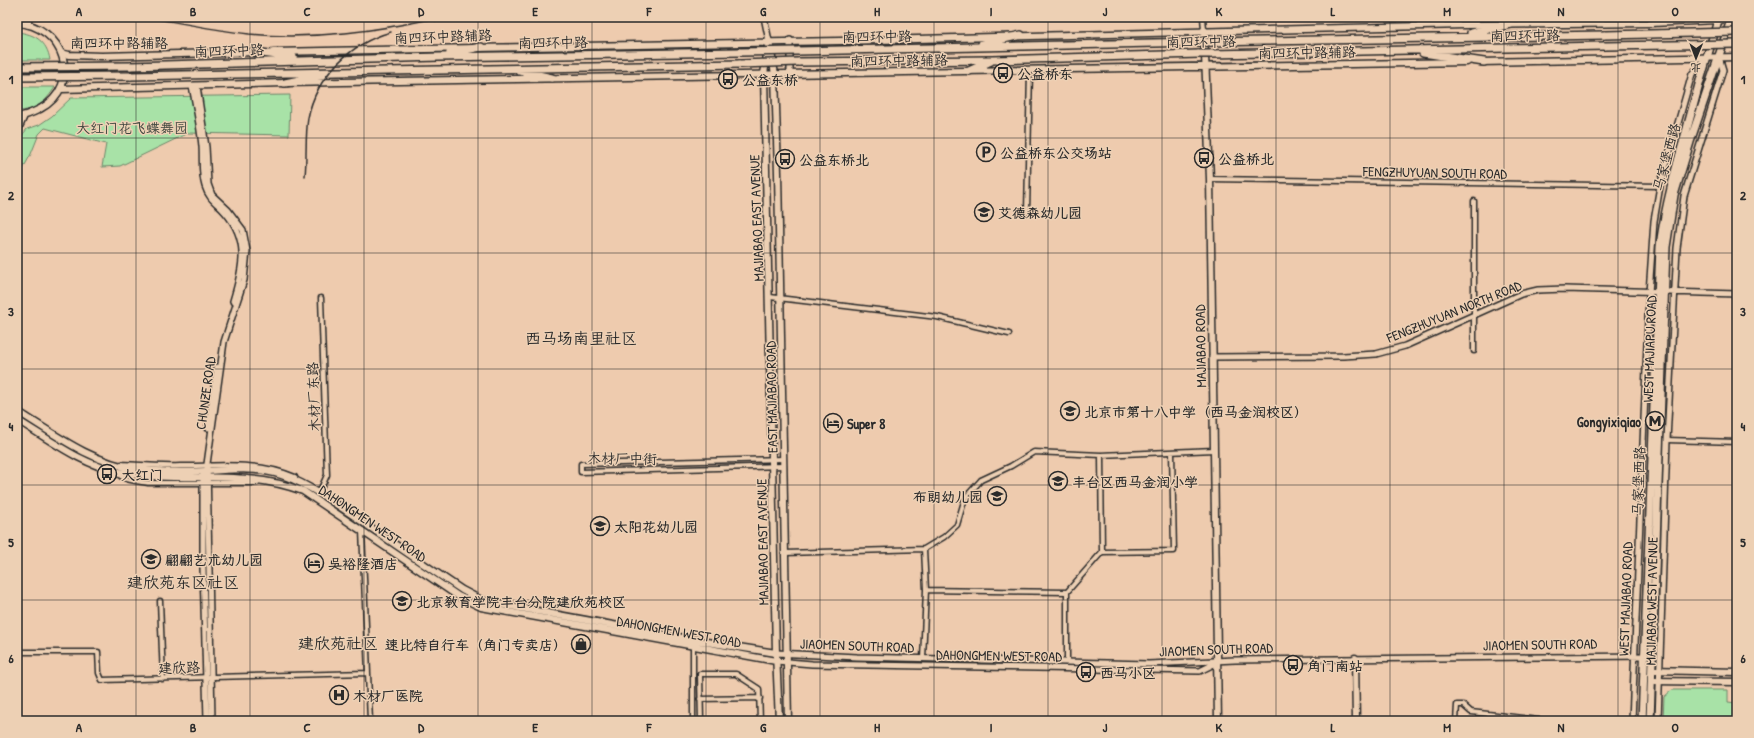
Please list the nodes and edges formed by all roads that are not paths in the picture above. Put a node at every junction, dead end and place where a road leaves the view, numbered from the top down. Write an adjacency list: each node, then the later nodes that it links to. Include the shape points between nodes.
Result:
1 (764, 17): 14 (street)
2 (1203, 17): 9 (street)
3 (1719, 18): 4 (main road, 南四环中路辅路); 6 (main road, 南四环中路辅路); 21 (main road, 马家堡西路)
4 (1733, 18): 23 (main road, WEST MAJIAPU ROAD)
5 (27, 20): 8 (main road); 20 (main road, via 51,39)
6 (1653, 20): 7 (main road, 南四环中路辅路)
7 (1512, 21): 9 (main road, 南四环中路辅路); 12 (main road)
8 (17, 23)
9 (1204, 30): 11 (main road, 南四环中路辅路); 29 (main road, MAJIABAO ROAD)
10 (1737, 32): 12 (main road, 南四环中路, bridge)
11 (1021, 35): 13 (main road, 南四环中路辅路); 17 (main road)
12 (1455, 37): 17 (main road, 南四环中路, bridge)
13 (790, 40): 14 (main road, 南四环中路辅路); 34 (street)
14 (769, 41): 16 (main road, 南四环中路辅路); 35 (main road, MAJIABAO EAST AVENUE); 36 (main road, EAST MAJIABAO ROAD)
15 (1737, 44): 18 (main road, 南四环中路, bridge)
16 (482, 46): 19 (main road, 南四环中路辅路); 24 (main road, via 458,52 416,53)
17 (969, 48): 24 (main road, 南四环中路, bridge)
18 (1400, 50): 26 (main road, 南四环中路, bridge); 27 (main road)
19 (254, 52): 20 (main road, 南四环中路辅路, via 102,56); 25 (main road)
20 (61, 53): 41 (main road, via 65,78)
21 (1707, 56): 23 (main road, 南四环中路辅路); 27 (main road, 南四环中路辅路); 45 (street, WEST MAJIABAO ROAD, via 1692,74); 48 (main road, 马家堡西路, via 1663,221)
22 (1737, 56): 23 (main road, 南四环中路辅路)
23 (1719, 57): 48 (main road, WEST MAJIAPU ROAD, via 1674,195); 49 (street, MAJIABAO WEST AVENUE, via 1724,70 1680,214)
24 (396, 58): 25 (main road, 南四环中路)
25 (321, 60): 28 (main road, 南四环中路, bridge, via 130,66)
26 (993, 60): 30 (main road, 南四环中路, bridge); 31 (main road)
27 (1484, 62): 29 (main road, 南四环中路辅路)
28 (17, 66)
29 (1206, 66): 32 (main road, 南四环中路辅路); 44 (main road, MAJIABAO ROAD)
30 (508, 68): 33 (main road, 南四环中路); 38 (main road)
31 (968, 71): 32 (main road, 南四环中路辅路); 34 (main road, 南四环中路辅路)
32 (1030, 71): 47 (street)
33 (343, 72): 37 (main road, 南四环中路, bridge); 39 (main road)
34 (790, 73): 36 (main road, 南四环中路辅路)
35 (764, 74): 36 (main road, 南四环中路辅路); 38 (main road, 南四环中路辅路); 51 (main road, MAJIABAO EAST AVENUE)
36 (775, 74): 53 (main road, EAST MAJIABAO ROAD)
37 (17, 77)
38 (552, 78): 39 (main road, 南四环中路辅路)
39 (285, 83): 40 (main road, 南四环中路辅路)
40 (195, 86): 41 (main road, 南四环中路辅路); 67 (street, CHUNZE ROAD, via 205,185 209,197 225,213 238,232 243,251 240,280 221,342)
41 (61, 89): 42 (main road, via 47,105)
42 (20, 117): 43 (main road)
43 (17, 131)
44 (1210, 179): 45 (street, FENGZHUYUAN SOUTH ROAD); 57 (main road, MAJIABAO ROAD)
45 (1660, 186): 48 (street, WEST MAJIABAO ROAD, via 1654,221)
46 (1474, 201): 54 (street)
47 (1027, 212)
48 (1657, 293): 49 (street, FENGZHUYUAN NORTH ROAD); 54 (street, FENGZHUYUAN NORTH ROAD, via 1538,290 1521,294); 80 (street, WEST MAJIABAO ROAD); 81 (main road, 马家堡西路); 88 (main road, WEST MAJIAPU ROAD)
49 (1673, 293): 50 (street, FENGZHUYUAN NORTH ROAD); 60 (street, MAJIABAO WEST AVENUE)
50 (1737, 294)
51 (770, 297): 53 (street); 65 (main road, MAJIABAO EAST AVENUE)
52 (321, 298): 68 (street, 木材厂东路, via 327,475)
53 (782, 298): 55 (street, via 937,317); 66 (main road, EAST MAJIABAO ROAD)
54 (1475, 314): 56 (street); 57 (street, FENGZHUYUAN NORTH ROAD, via 1405,346 1376,354)
55 (1009, 334)
56 (1474, 351)
57 (1212, 357): 62 (main road, MAJIABAO ROAD)
58 (17, 411): 67 (main road, DAHONGMEN WEST ROAD, via 73,445 111,463 135,469)
59 (17, 420): 67 (main road, DAHONGMEN WEST ROAD, via 86,460 115,471 138,475)
60 (1667, 440): 61 (street); 89 (street, MAJIABAO WEST AVENUE)
61 (1737, 442)
62 (1214, 450): 63 (street); 86 (main road, MAJIABAO ROAD)
63 (1172, 452): 64 (street); 71 (street, via 1174,551)
64 (1101, 456): 70 (street, via 1034,452 982,480 965,498 957,525 944,537); 71 (street)
65 (773, 463): 65 (street, 木材厂中街, via 581,464 581,472); 66 (street, 木材厂中街); 78 (main road, MAJIABAO EAST AVENUE)
66 (783, 463): 72 (main road, EAST MAJIABAO ROAD)
67 (205, 474): 68 (main road, DAHONGMEN WEST ROAD, via 253,468 296,481); 69 (main road, DAHONGMEN WEST ROAD, via 254,478 289,486 316,499); 92 (street, CHUNZE ROAD)
68 (319, 493): 78 (main road, DAHONGMEN WEST ROAD, via 462,590 483,601)
69 (362, 529): 76 (main road, DAHONGMEN WEST ROAD, via 458,596 481,607); 91 (street)
70 (924, 549): 72 (street); 73 (street)
71 (1102, 552): 74 (street)
72 (785, 553): 79 (main road, EAST MAJIABAO ROAD)
73 (926, 590): 74 (street); 83 (street)
74 (1067, 592): 85 (street)
75 (160, 601): 93 (street)
76 (693, 647): 84 (main road, DAHONGMEN WEST ROAD); 104 (street)
77 (17, 652): 93 (street, 建欣路, via 98,652 102,680)
78 (776, 653): 79 (street, DAHONGMEN WEST ROAD); 84 (main road, MAJIABAO EAST AVENUE)
79 (787, 654): 83 (street, JIAOMEN SOUTH ROAD); 87 (main road, EAST MAJIABAO ROAD)
80 (1635, 655): 81 (street, JIAOMEN SOUTH ROAD); 82 (street, JIAOMEN SOUTH ROAD); 113 (street, WEST MAJIABAO ROAD)
81 (1645, 656): 114 (main road, 马家堡西路)
82 (1355, 658): 86 (street, JIAOMEN SOUTH ROAD); 110 (main road)
83 (923, 659): 85 (street, JIAOMEN SOUTH ROAD)
84 (776, 661): 87 (street, DAHONGMEN WEST ROAD); 107 (main road, MAJIABAO EAST AVENUE)
85 (1067, 662): 86 (street, JIAOMEN SOUTH ROAD)
86 (1217, 662): 87 (street, DAHONGMEN WEST ROAD, via 1200,671); 109 (main road, MAJIABAO ROAD)
87 (787, 663): 108 (main road, EAST MAJIABAO ROAD)
88 (1652, 670): 89 (main road); 94 (main road, WEST MAJIAPU ROAD)
89 (1661, 670): 90 (main road); 95 (street, MAJIABAO WEST AVENUE)
90 (1737, 672)
91 (367, 673): 92 (street, 建欣路); 103 (street)
92 (209, 677): 93 (street, 建欣路); 101 (street, CHUNZE ROAD); 102 (street, CHUNZE ROAD)
93 (163, 679)
94 (1652, 681): 95 (main road); 115 (main road, WEST MAJIAPU ROAD)
95 (1660, 681): 96 (main road); 116 (street, MAJIABAO WEST AVENUE)
96 (1737, 682)
97 (760, 698): 98 (street); 98 (street, via 759,689 736,674 700,674); 106 (street)
98 (700, 699): 105 (street)
99 (17, 712): 100 (street)
100 (17, 721)
101 (207, 721)
102 (212, 721)
103 (370, 721)
104 (693, 721)
105 (701, 721)
106 (760, 721)
107 (779, 721)
108 (788, 721)
109 (1218, 721)
110 (1356, 721)
111 (1456, 721): 112 (street, via 1457,705 1463,705 1471,712)
112 (1547, 721)
113 (1632, 721)
114 (1642, 721)
115 (1650, 721)
116 (1658, 721)

